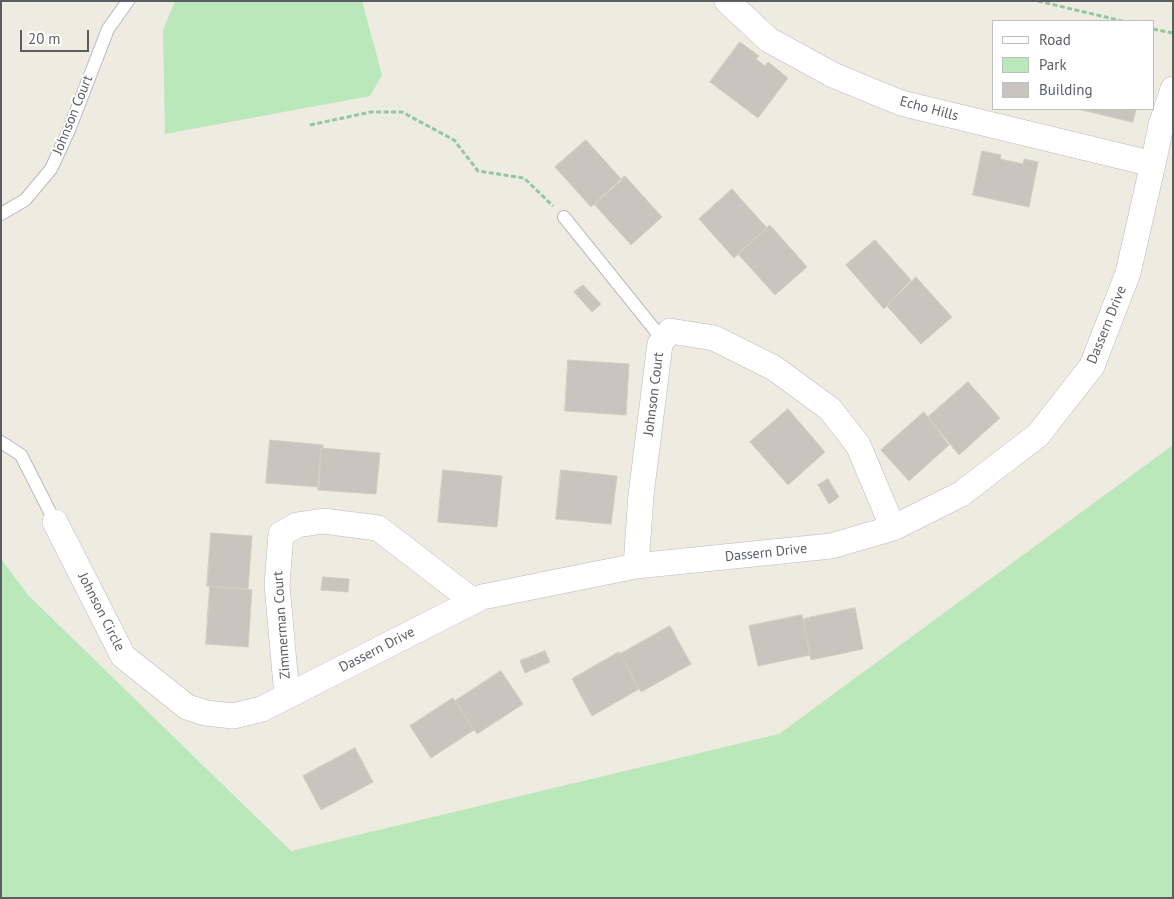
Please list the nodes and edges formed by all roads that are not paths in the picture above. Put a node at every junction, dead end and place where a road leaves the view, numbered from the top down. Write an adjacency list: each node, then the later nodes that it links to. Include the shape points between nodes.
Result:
1 (128, 1): 5 (lane, Johnson Court, via 108,29 51,169 24,200)
2 (727, 1): 4 (street, Echo Hills, via 769,40 834,75 901,103)
3 (1173, 89): 4 (street, Dassern Drive, via 1161,125)
4 (1160, 160): 10 (street, Dassern Drive, via 1128,273 1092,366 1038,435 961,494)
5 (1, 214)
6 (564, 217): 7 (lane)
7 (663, 340): 10 (street, Johnson Court, via 670,330 714,338 774,368 830,409 858,445); 11 (street, Johnson Court, via 642,485)
8 (1, 442): 9 (lane, via 21,455)
9 (55, 522): 14 (street, Johnson Circle, via 123,656)
10 (893, 528): 11 (street, Dassern Drive, via 831,546)
11 (636, 566): 12 (street, Dassern Drive, via 482,597)
12 (473, 602): 13 (street, Dassern Drive); 13 (street, Zimmerman Court, via 378,528 323,521 297,525 281,534 277,585)
13 (287, 696): 14 (street, Dassern Drive, via 262,709 233,716)
14 (187, 707)

